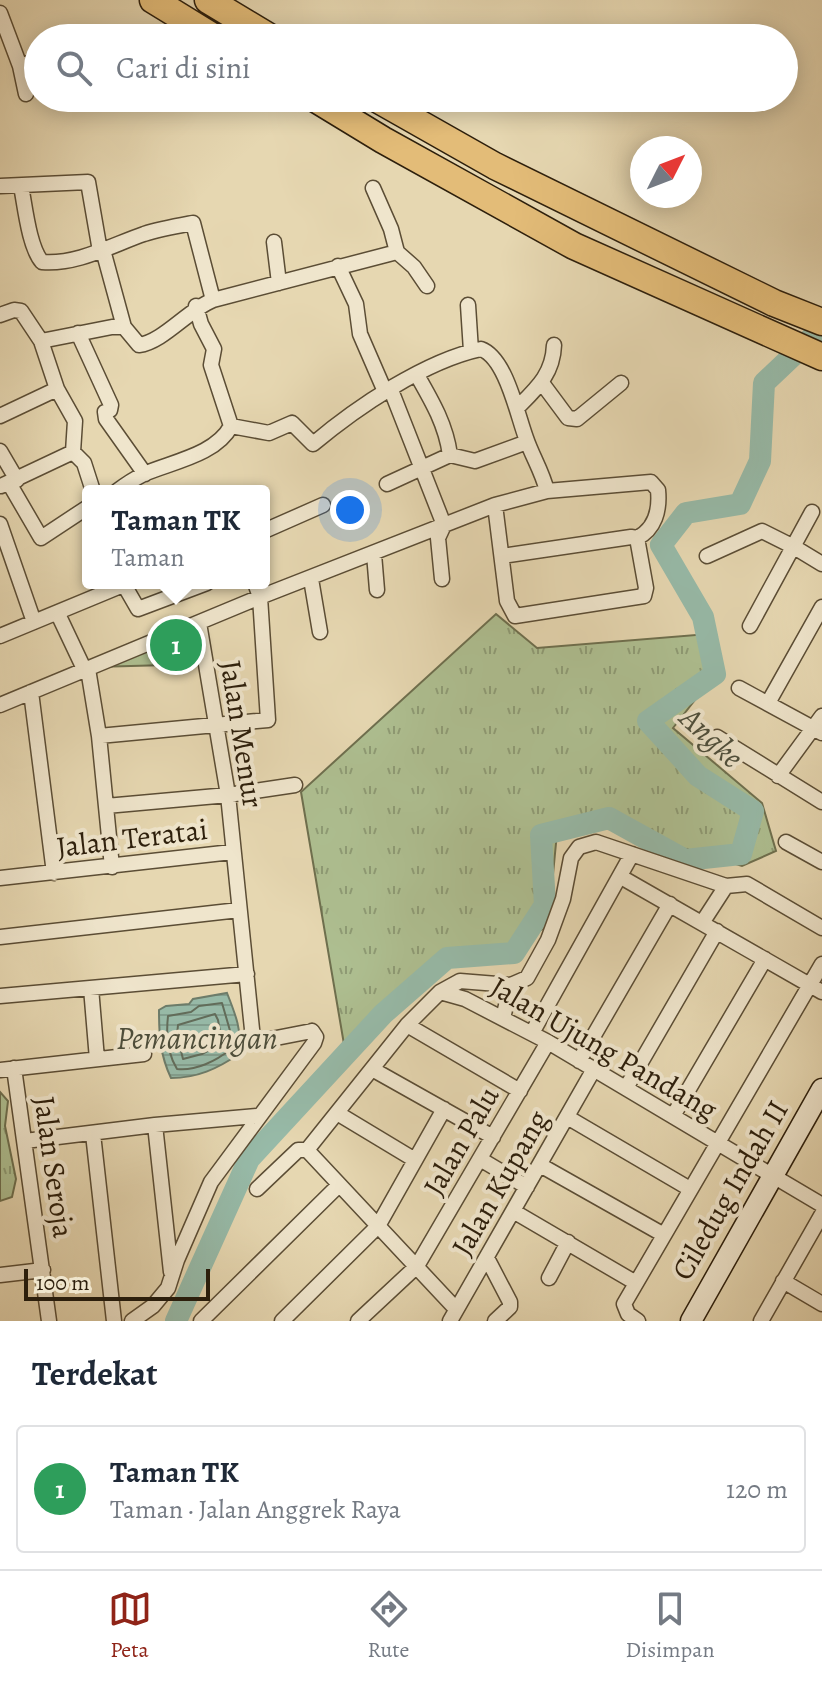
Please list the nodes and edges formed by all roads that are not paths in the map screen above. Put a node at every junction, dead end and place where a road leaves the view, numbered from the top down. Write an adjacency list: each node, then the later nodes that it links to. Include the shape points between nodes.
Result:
1 (153, 0): 4 (highway)
2 (208, 0): 5 (highway)
3 (0, 13): 6 (street)
4 (192, 24)
5 (248, 24)
6 (3, 30): 8 (street)
7 (24, 65): 8 (street)
8 (20, 66): 9 (street)
9 (24, 85)
10 (337, 112): 31 (highway, via 574,246)
11 (400, 112): 25 (highway, via 495,166)
12 (0, 186): 13 (street)
13 (21, 186): 16 (street, via 88,182); 16 (street, via 39,261 53,263)
14 (373, 188): 17 (street)
15 (274, 242): 19 (street)
16 (101, 251): 21 (street, via 193,223); 26 (street)
17 (397, 252): 18 (street); 20 (street)
18 (338, 266): 19 (street); 36 (street, via 356,304 360,334 373,365 383,387)
19 (279, 283): 21 (street)
20 (427, 286)
21 (213, 300): 23 (street)
22 (468, 305): 30 (street)
23 (196, 306): 26 (street, via 143,345); 39 (street, via 214,349 211,365)
24 (0, 315): 28 (street, via 21,311)
25 (822, 322)
26 (124, 327): 27 (street)
27 (78, 333): 28 (street); 45 (street, via 111,405 106,419)
28 (41, 341): 35 (street)
29 (554, 345): 33 (street, via 554,360)
30 (471, 351): 32 (street); 37 (street, via 489,353)
31 (822, 357)
32 (417, 375): 36 (street); 43 (street, via 437,409)
33 (542, 383): 34 (street, via 568,418 577,419); 37 (street)
34 (621, 383)
35 (57, 389): 38 (street); 42 (street, via 75,421)
36 (391, 390): 39 (street, via 336,423 313,444 292,423 269,433); 44 (street)
37 (517, 408): 40 (street)
38 (0, 416)
39 (231, 426): 45 (street, via 201,452)
40 (527, 442): 43 (street, via 475,461); 50 (street)
41 (0, 451): 46 (street)
42 (73, 452): 46 (street); 48 (street, via 84,463)
43 (450, 455): 44 (street)
44 (423, 466): 47 (street); 56 (street)
45 (145, 474): 49 (street)
46 (8, 483): 53 (street, via 41,538)
47 (387, 484)
48 (91, 485)
49 (127, 485)
50 (547, 491): 52 (street); 58 (street, via 651,482 658,490 659,510)
51 (323, 505): 57 (street)
52 (495, 505): 56 (street); 61 (street)
53 (82, 511)
54 (812, 512): 59 (street)
55 (0, 524): 63 (street)
56 (444, 525): 60 (street); 66 (street, via 438,538)
57 (270, 528)
58 (637, 538): 61 (street); 61 (street, via 644,596 523,616 513,615 509,607)
59 (794, 547): 62 (street, via 762,531); 64 (street); 77 (street)
60 (374, 554): 65 (street); 72 (street)
61 (502, 556)
62 (707, 556)
63 (6, 564): 75 (street)
64 (822, 564)
65 (311, 579): 67 (street); 78 (street)
66 (442, 579)
67 (270, 587)
68 (114, 589): 74 (street)
69 (128, 589): 70 (street, via 138,609)
70 (191, 589)
71 (257, 590): 76 (street); 85 (street, via 270,717)
72 (377, 590)
73 (822, 607): 83 (street)
74 (58, 614): 75 (street); 80 (street)
75 (34, 622): 79 (street)
76 (199, 623): 80 (street); 85 (street, Jalan Menur)
77 (750, 626)
78 (320, 632)
79 (0, 636)
80 (87, 670): 82 (street); 87 (street)
81 (739, 688): 83 (street)
82 (31, 692): 84 (street); 99 (street)
83 (768, 703): 86 (street)
84 (0, 705)
85 (215, 726): 87 (street); 91 (street, Jalan Menur)
86 (819, 726): 89 (street)
87 (99, 736): 93 (street)
88 (717, 737): 89 (street)
89 (778, 776): 92 (street)
90 (295, 785): 91 (street)
91 (228, 795): 93 (street); 95 (street, Jalan Menur)
92 (822, 802)
93 (106, 806): 98 (street)
94 (786, 842): 97 (street)
95 (232, 852): 98 (street, Jalan Teratai); 104 (street, Jalan Teratai)
96 (632, 854): 100 (street); 102 (street); 112 (street, via 596,842 573,852 548,940 527,978)
97 (822, 862)
98 (112, 867): 99 (street, Jalan Teratai)
99 (54, 873): 101 (street, Jalan Teratai)
100 (621, 877): 103 (street); 119 (street)
101 (0, 878)
102 (726, 886): 105 (street); 106 (street, via 747,884)
103 (670, 904): 105 (street); 123 (street)
104 (239, 910): 108 (street); 111 (street, Jalan Teratai)
105 (702, 923): 107 (street)
106 (822, 928)
107 (717, 931): 109 (street); 127 (street)
108 (0, 937)
109 (765, 959): 114 (street); 133 (street)
110 (822, 964): 114 (street)
111 (247, 974): 113 (street); 132 (street, Jalan Teratai, via 253,1036 305,1027 316,1037)
112 (511, 985): 115 (street, via 460,981); 117 (street)
113 (91, 988): 116 (street); 122 (street)
114 (816, 988): 139 (street)
115 (440, 992): 117 (street, Jalan Ujung Pandang); 118 (street)
116 (0, 996)
117 (503, 1018): 119 (street, Jalan Ujung Pandang)
118 (407, 1025): 125 (street); 129 (street)
119 (532, 1033): 120 (street, Jalan Ujung Pandang)
120 (548, 1042): 123 (street, Jalan Ujung Pandang); 129 (street, Jalan Palu)
121 (144, 1054): 122 (street)
122 (97, 1059): 124 (street)
123 (579, 1061): 126 (street, Jalan Ujung Pandang)
124 (7, 1069): 138 (street, Jalan Seroja)
125 (372, 1069): 130 (street); 131 (street)
126 (594, 1069): 127 (street, Jalan Ujung Pandang); 134 (street, Jalan Kupang)
127 (626, 1088): 133 (street, Jalan Ujung Pandang)
128 (822, 1089): 144 (street, Ciledug Indah II)
129 (520, 1091): 137 (street, Jalan Palu)
130 (444, 1109): 137 (street); 142 (street)
131 (337, 1113): 140 (street); 142 (street)
132 (257, 1116): 135 (street); 153 (street, via 211,1182)
133 (673, 1116): 139 (street, Jalan Ujung Pandang)
134 (567, 1117): 143 (street, Jalan Kupang); 148 (street)
135 (155, 1125): 136 (street); 152 (street)
136 (93, 1134): 138 (street); 169 (street)
137 (493, 1137): 141 (street, Jalan Palu)
138 (25, 1141): 160 (street, Jalan Seroja)
139 (718, 1142): 144 (street, Jalan Ujung Pandang); 148 (street)
140 (307, 1150): 145 (street); 147 (street, via 298,1150)
141 (480, 1159): 146 (street); 159 (street, Jalan Palu)
142 (415, 1160): 154 (street)
143 (540, 1165): 146 (street, Jalan Kupang); 155 (street)
144 (772, 1176): 149 (street, Jalan Ujung Pandang); 176 (street, Ciledug Indah II)
145 (339, 1185): 154 (street); 171 (street)
146 (527, 1187): 150 (street, Jalan Kupang)
147 (257, 1189)
148 (690, 1189): 155 (street)
149 (822, 1205)
150 (513, 1211): 156 (street); 158 (street, Jalan Kupang)
151 (822, 1214): 157 (street)
152 (165, 1217): 153 (street); 162 (street)
153 (193, 1221): 162 (street)
154 (378, 1226): 159 (street); 172 (street)
155 (664, 1235): 165 (street)
156 (568, 1242): 163 (street); 165 (street)
157 (815, 1242): 164 (street)
158 (487, 1258): 167 (street, Jalan Kupang); 174 (street, via 510,1302)
159 (417, 1266): 167 (street); 173 (street, Jalan Palu)
160 (43, 1270): 161 (street); 168 (street, Jalan Seroja)
161 (0, 1275)
162 (172, 1276): 170 (street, via 161,1299)
163 (549, 1278)
164 (783, 1281): 166 (street); 177 (street)
165 (636, 1283): 175 (street, via 624,1304)
166 (822, 1304)
167 (453, 1314)
168 (49, 1321)
169 (114, 1321)
170 (132, 1321)
171 (201, 1321)
172 (282, 1321)
173 (358, 1321)
174 (495, 1321)
175 (638, 1321)
176 (691, 1321)
177 (761, 1321)

